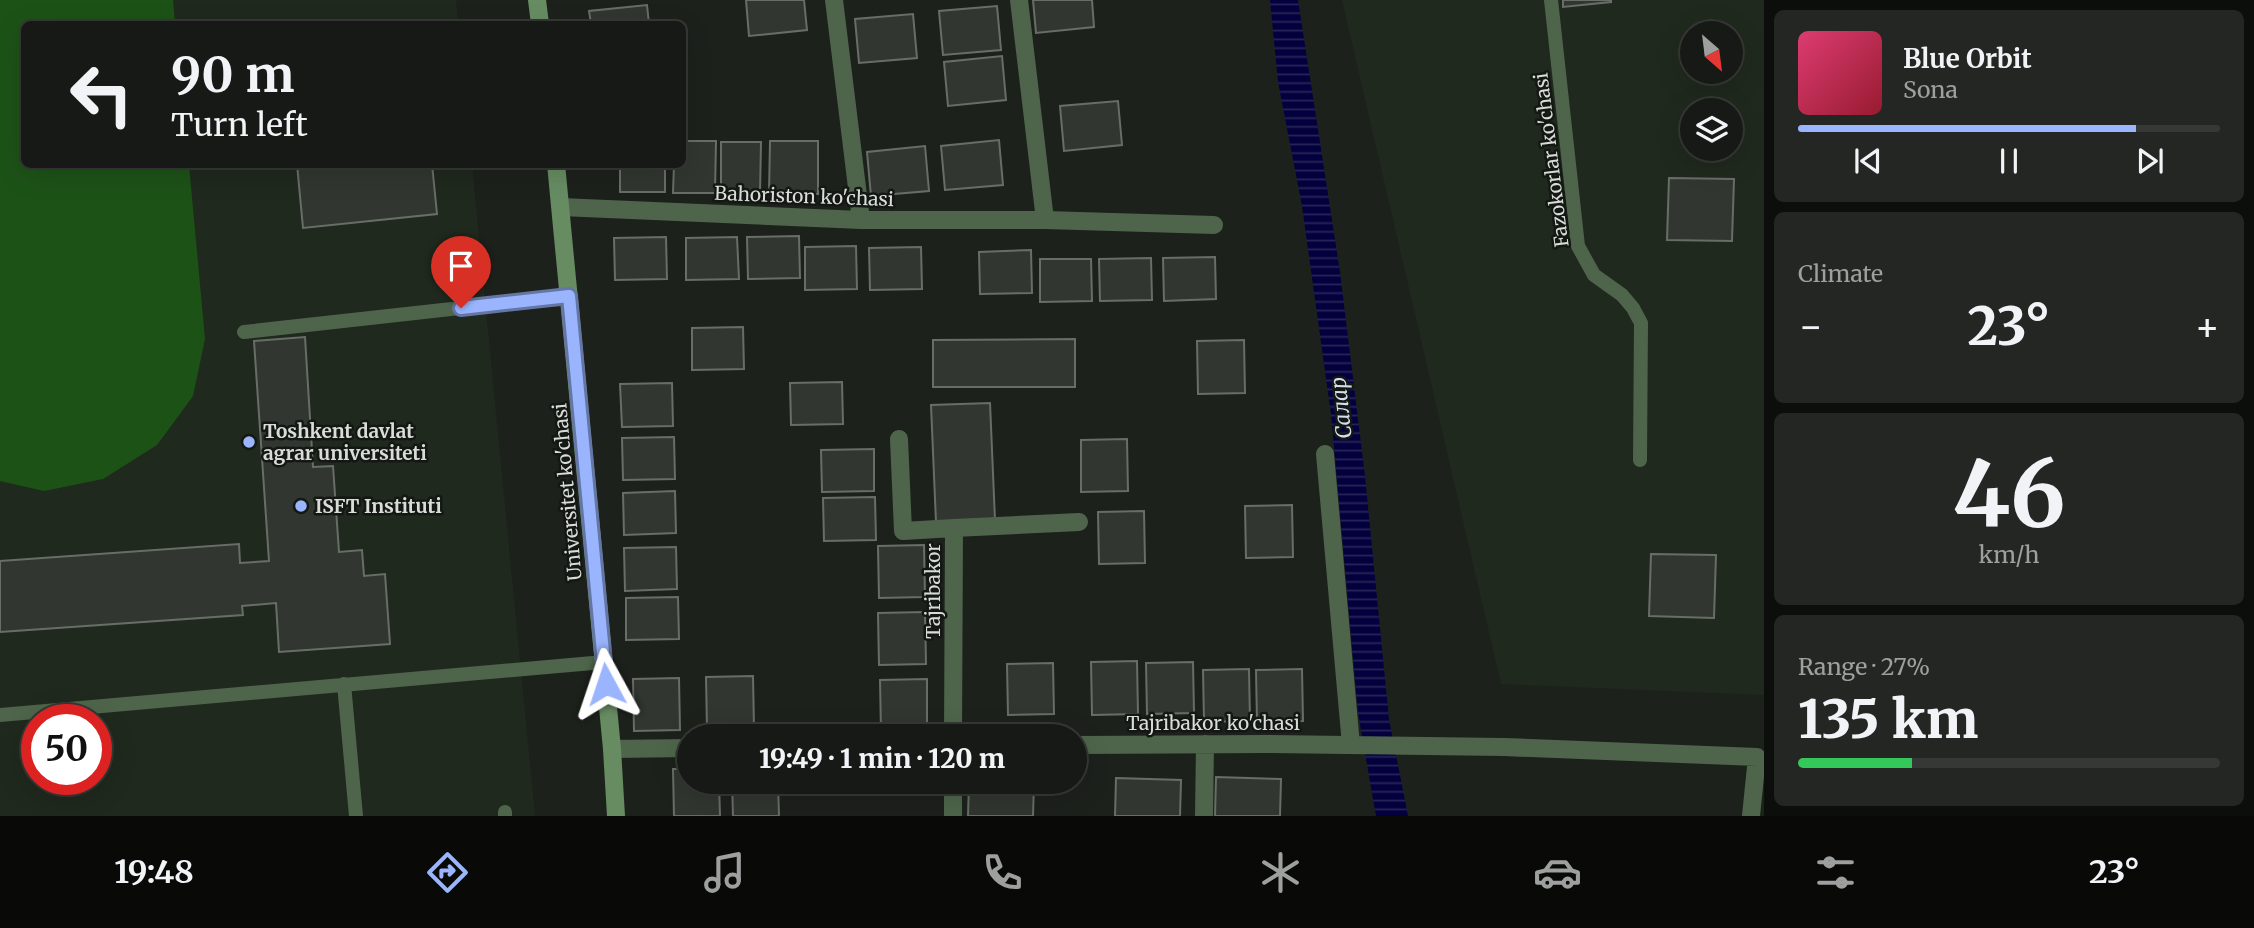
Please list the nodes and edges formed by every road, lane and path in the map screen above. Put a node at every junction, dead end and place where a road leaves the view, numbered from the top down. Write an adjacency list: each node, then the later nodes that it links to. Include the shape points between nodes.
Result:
1 (537, 0): 5 (main road)
2 (834, 0): 8 (street)
3 (1019, 0): 9 (street)
4 (1551, 0): 15 (lane, Fazokorlar ko'chasi, via 1578,246 1594,275 1622,295 1641,323)
5 (540, 21)
6 (556, 168): 7 (main road, Universitet ko'chasi)
7 (561, 207): 8 (street, Bahoriston ko'chasi); 11 (main road, Universitet ko'chasi)
8 (861, 220): 9 (street, Bahoriston ko'chasi)
9 (1045, 220): 10 (street, Bahoriston ko'chasi)
10 (1214, 225)
11 (569, 296): 12 (lane); 18 (main road, Universitet ko'chasi)
12 (244, 332)
13 (899, 439): 17 (street, via 903,531)
14 (1325, 454): 24 (street)
15 (1640, 460)
16 (1079, 522): 17 (street, Tajribakor)
17 (954, 528): 21 (street, Tajribakor)
18 (604, 662): 19 (lane); 26 (main road, Universitet ko'chasi)
19 (344, 684): 20 (lane); 29 (lane)
20 (0, 715)
21 (953, 724)
22 (1205, 744): 23 (street, Tajribakor ko'chasi); 24 (street, Tajribakor ko'chasi); 32 (street)
23 (1087, 745)
24 (1351, 745): 27 (street, Tajribakor ko'chasi)
25 (677, 748): 26 (street)
26 (612, 749): 30 (main road, Universitet ko'chasi)
27 (1760, 758): 33 (street)
28 (953, 794): 31 (street)
29 (356, 816)
30 (615, 816)
31 (953, 816)
32 (1203, 816)
33 (1751, 816)

